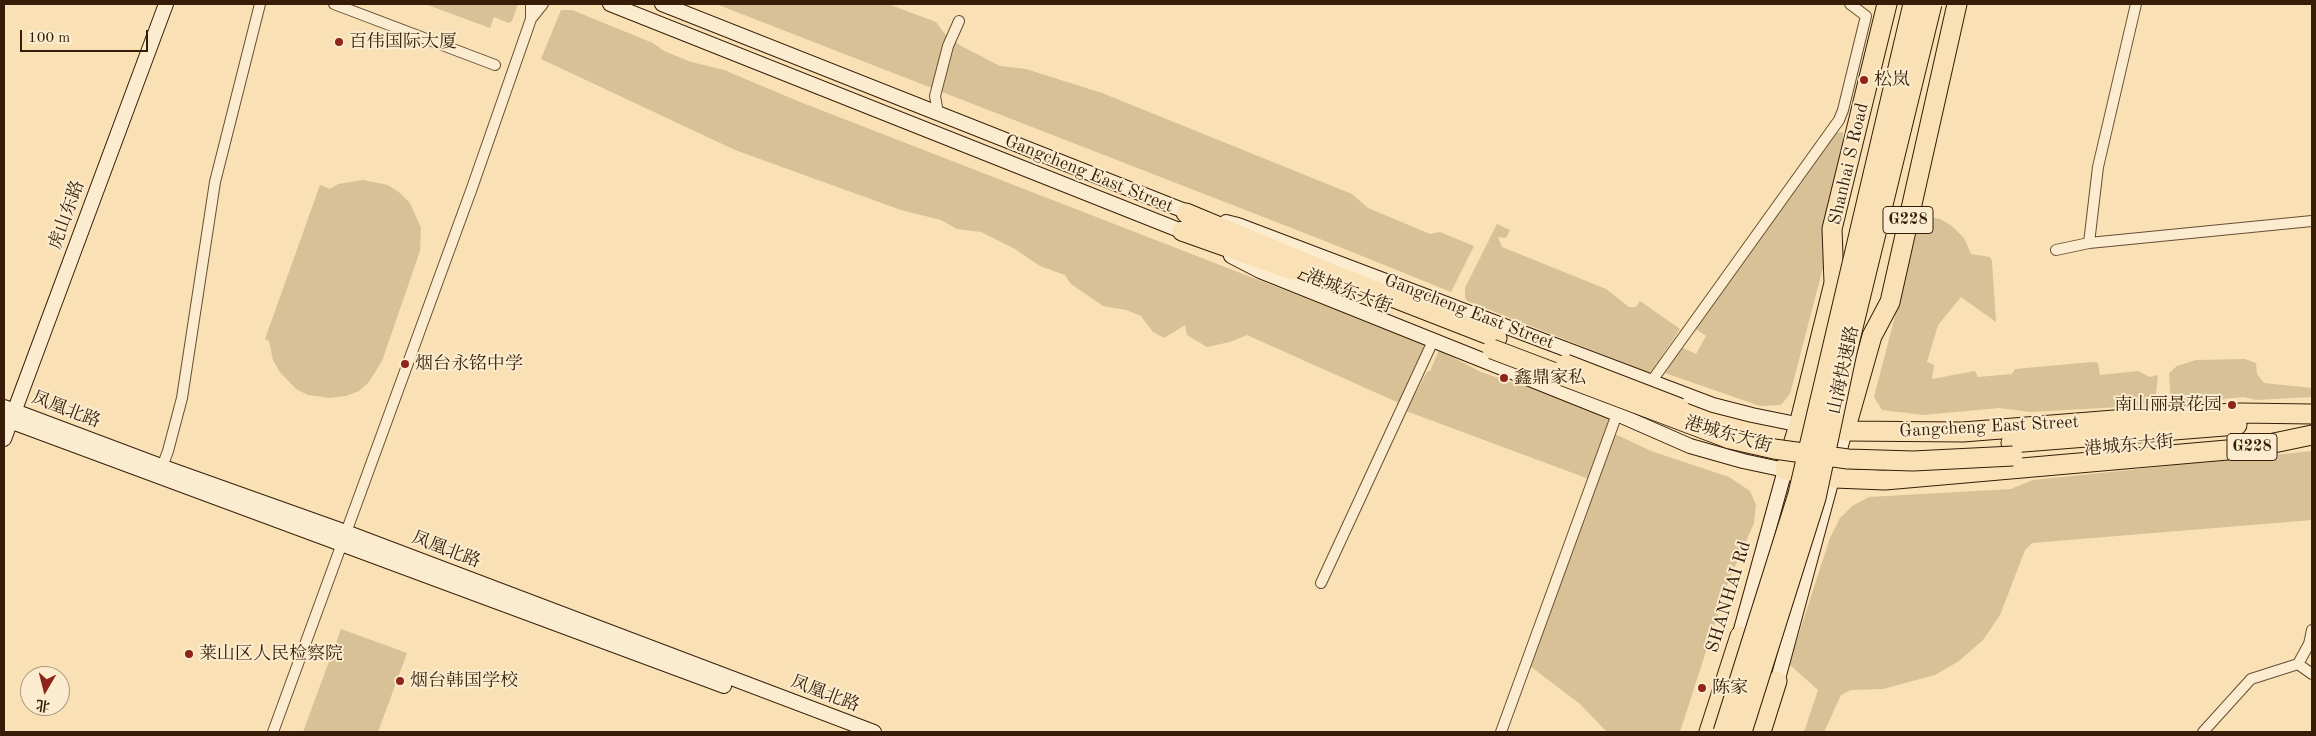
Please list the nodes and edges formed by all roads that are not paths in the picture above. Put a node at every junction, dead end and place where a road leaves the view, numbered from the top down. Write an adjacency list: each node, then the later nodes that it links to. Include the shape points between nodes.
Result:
1 (166, 4): 28 (main road, 虎山东路)
2 (260, 4): 36 (street, via 215,182 182,398)
3 (334, 4): 18 (street)
4 (531, 4): 16 (street)
5 (543, 4): 16 (street)
6 (610, 4): 21 (main road, Gangcheng East Street)
7 (662, 4): 19 (main road, Gangcheng East Street)
8 (1850, 4): 27 (street, via 1866,16 1839,120)
9 (1887, 4): 24 (highway, Shanhai S Road, via 1832,230)
10 (1898, 4): 24 (highway, via 1844,226)
11 (1913, 4): 52 (highway, 山海快速路, bridge, via 1798,494)
12 (1932, 4): 53 (highway, 山海快速路, bridge, via 1847,352 1816,498)
13 (1950, 4): 25 (highway)
14 (1958, 4): 25 (highway, G228, via 1890,302)
15 (2136, 4): 22 (street, via 2098,167)
16 (531, 20): 39 (street)
17 (959, 21): 19 (street, via 948,46 935,96)
18 (495, 65)
19 (938, 113): 21 (main road, Gangcheng East Street)
20 (2312, 221): 22 (street)
21 (1184, 222): 26 (main road, Gangcheng East Street, via 1260,271); 27 (main road, Gangcheng East Street, via 1238,225); 35 (highway, 港城东大街, bridge, via 1326,282 1494,343 1730,439 1774,449 1848,459 1913,461)
22 (2090, 243): 23 (street)
23 (2056, 250)
24 (1834, 283): 31 (highway, Shanhai S Road)
25 (1872, 336): 32 (highway, G228)
26 (1433, 341): 29 (main road, Gangcheng East Street); 40 (street)
27 (1651, 382): 31 (main road, Gangcheng East Street, via 1713,404)
28 (8, 414): 34 (main road, 虎山东路); 36 (main road, 凤凰北路); 39 (main road, 凤凰北路, via 167,481)
29 (1617, 414): 37 (main road, Gangcheng East Street, via 1690,446); 49 (street)
30 (2307, 415): 32 (highway, Gangcheng East Street, via 2165,416 1963,432); 35 (highway, 港城东大街, via 2255,424)
31 (1799, 425): 32 (main road, Gangcheng East Street); 37 (highway, Shanhai S Road)
32 (1845, 431): 38 (main road)
33 (2309, 436): 35 (highway, 港城东大街, via 2254,435); 38 (highway, G228, via 2250,448 1886,480)
34 (4, 439)
35 (2012, 449)
36 (162, 467): 39 (main road, 凤凰北路)
37 (1785, 470): 38 (highway, 港城东大街); 42 (main road, SHANHAI Rd)
38 (1834, 478): 45 (main road)
39 (344, 538): 46 (street); 47 (main road, 凤凰北路); 48 (main road, 凤凰北路)
40 (1321, 583)
41 (2312, 630): 43 (street, via 2309,644)
42 (1740, 636): 50 (main road, SHANHAI Rd); 51 (highway)
43 (2298, 664): 44 (street); 56 (street, via 2251,679)
44 (2312, 674)
45 (1777, 681): 54 (highway); 55 (main road)
46 (273, 732)
47 (849, 732)
48 (874, 732)
49 (1501, 732)
50 (1700, 732)
51 (1709, 732)
52 (1723, 732)
53 (1742, 732)
54 (1762, 732)
55 (1766, 732)
56 (2203, 732)

